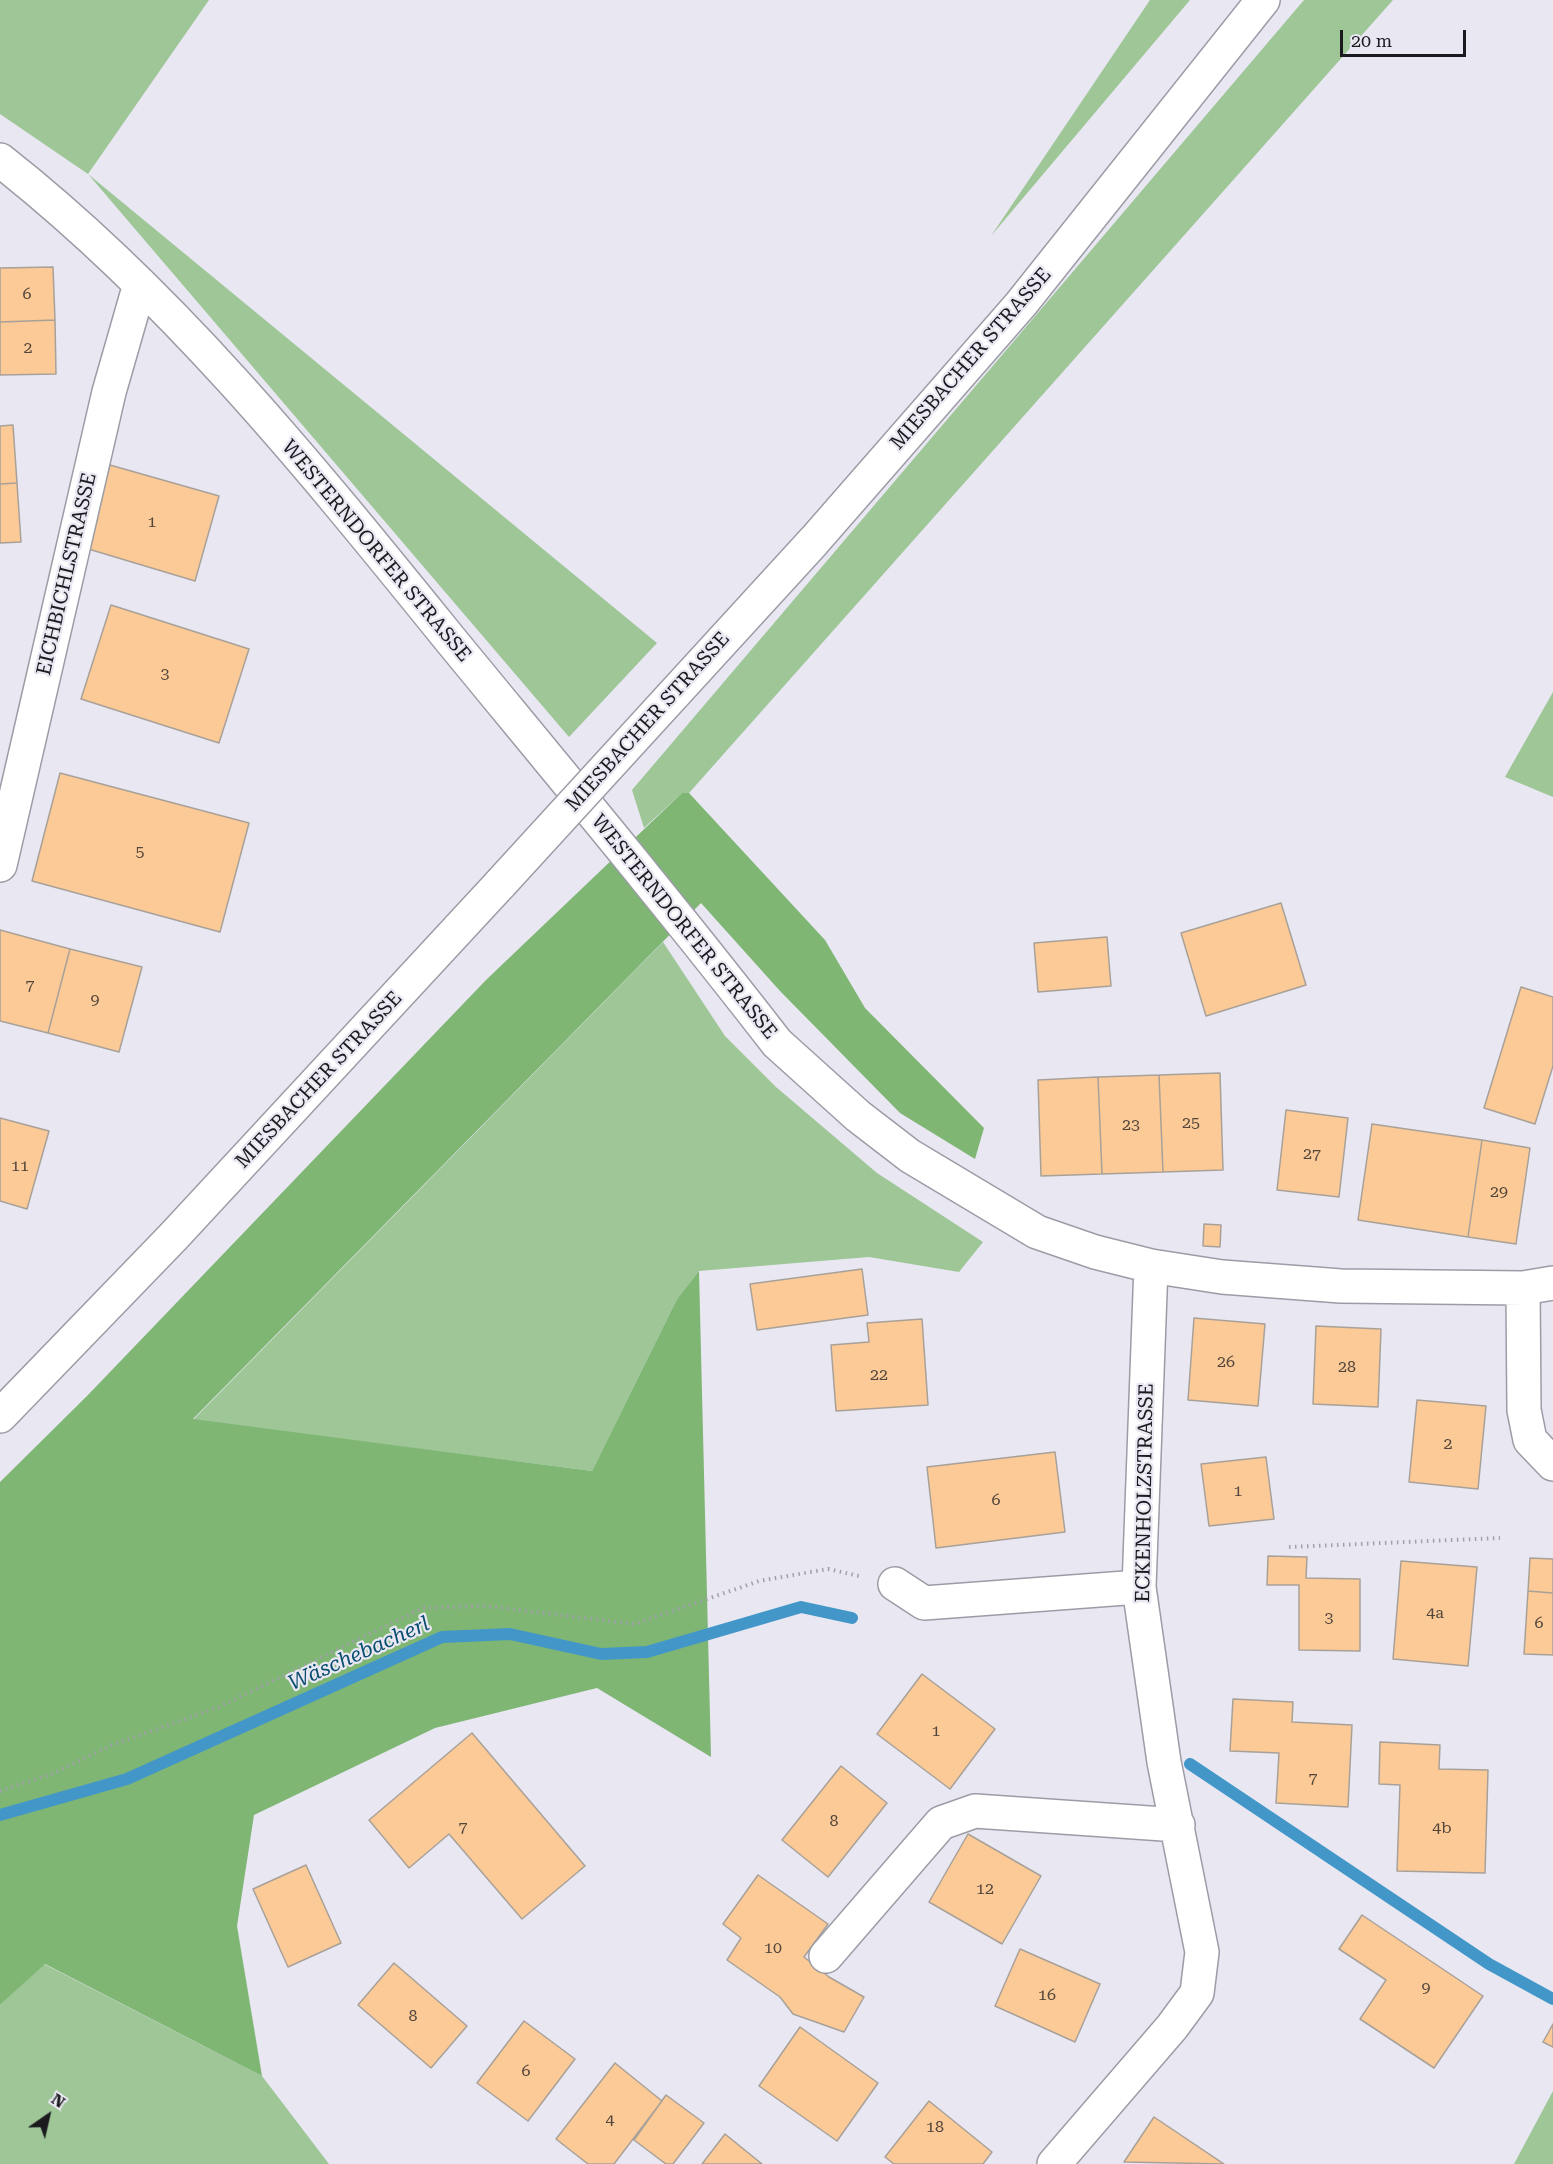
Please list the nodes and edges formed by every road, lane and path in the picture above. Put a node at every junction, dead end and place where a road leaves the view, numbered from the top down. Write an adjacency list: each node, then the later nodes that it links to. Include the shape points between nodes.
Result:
1 (1263, 0): 7 (street, MIESBACHER STRASSE, bridge, via 1021,304 814,541 166,1244)
2 (0, 160): 3 (street, WESTERNDORFER STRASSE)
3 (140, 284): 4 (street, EICHBICHLSTRASSE, via 109,392); 5 (street, WESTERNDORFER STRASSE, via 363,531 777,1043 858,1116 910,1156 999,1211 1037,1232)
4 (0, 865)
5 (1151, 1266): 6 (street, WESTERNDORFER STRASSE, via 1222,1277 1341,1286); 12 (street, ECKENHOLZSTRASSE)
6 (1538, 1285): 8 (street, via 1524,1410 1530,1440)
7 (0, 1416)
8 (1553, 1464)
9 (1500, 1538): 10 (path)
10 (1288, 1547)
11 (895, 1584): 12 (street, via 924,1603); 13 (path, via 828,1569 759,1581 635,1624 486,1606 423,1608 219,1707)
12 (1139, 1587): 14 (street, ECKENHOLZSTRASSE, via 1164,1762)
13 (0, 1791)
14 (1178, 1825): 15 (street, via 975,1811 941,1823); 16 (street, ECKENHOLZSTRASSE, via 1202,1952 1197,1993)
15 (826, 1956)
16 (1054, 2164)

